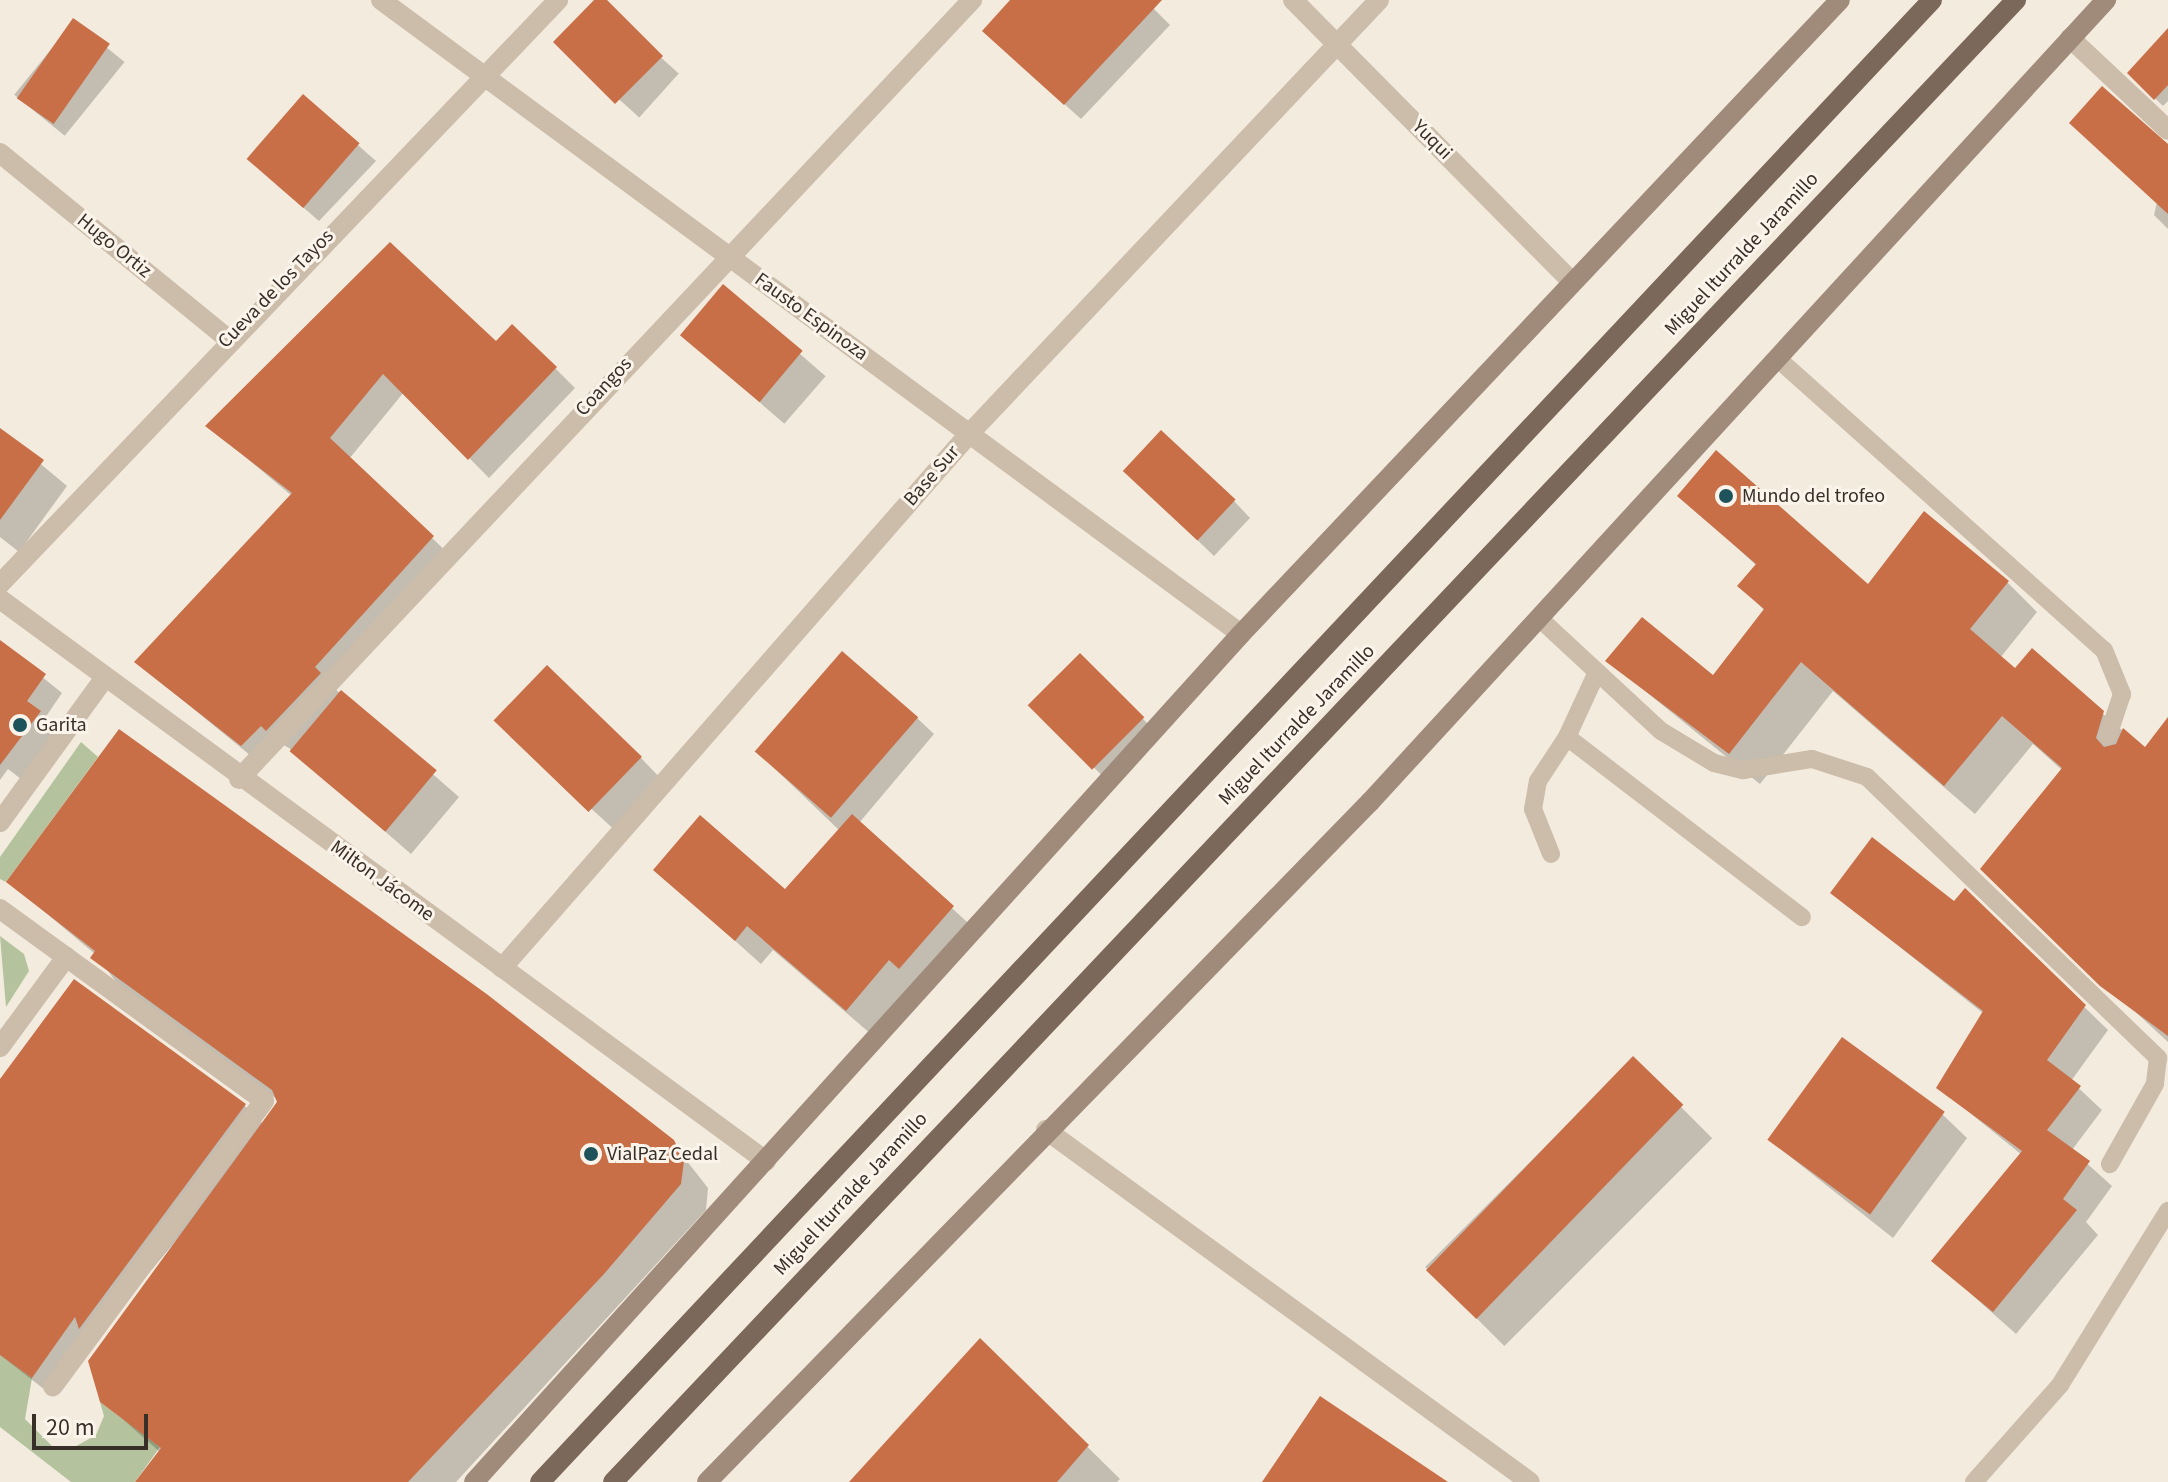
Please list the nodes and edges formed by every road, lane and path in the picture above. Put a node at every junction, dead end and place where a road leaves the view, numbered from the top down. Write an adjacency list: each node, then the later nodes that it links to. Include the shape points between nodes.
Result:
1 (381, 0): 12 (street, Fausto Espinoza)
2 (558, 0): 12 (street, Cueva de los Tayos)
3 (972, 0): 15 (street, Coangos)
4 (1293, 0): 11 (street, Yuqui)
5 (1379, 0): 11 (street, Base Sur)
6 (1840, 0): 16 (main road)
7 (1932, 0): 42 (main road, Miguel Iturralde Jaramillo)
8 (2016, 0): 43 (main road, Miguel Iturralde Jaramillo)
9 (2106, 0): 10 (main road)
10 (2070, 38): 13 (street); 18 (main road)
11 (1337, 44): 16 (street, Yuqui); 19 (street, Base Sur)
12 (482, 74): 15 (street, Fausto Espinoza); 17 (street, Cueva de los Tayos)
13 (2168, 130)
14 (0, 153): 17 (street, Hugo Ortiz)
15 (727, 256): 19 (street, Fausto Espinoza); 28 (street, Coangos)
16 (1570, 280): 23 (main road)
17 (228, 339): 20 (street, Cueva de los Tayos)
18 (1777, 358): 22 (main road); 26 (lane, via 2104,650 2122,694)
19 (969, 434): 23 (street, Fausto Espinoza); 34 (street, Base Sur)
20 (0, 584)
21 (0, 599): 25 (street, Milton Jácome)
22 (1539, 618): 24 (lane); 36 (main road, via 1370,802)
23 (1241, 634): 37 (main road)
24 (1597, 672): 27 (lane); 38 (lane, via 1661,731 1714,763 1743,770 1812,759 1867,777 2158,1058 2155,1084)
25 (103, 680): 28 (street, Milton Jácome); 29 (street)
26 (2108, 736)
27 (1567, 737): 30 (lane, via 1538,781 1533,809); 32 (lane)
28 (239, 779): 34 (street, Milton Jácome)
29 (0, 822)
30 (1551, 854)
31 (0, 909): 33 (street)
32 (1802, 917)
33 (66, 957): 35 (street); 40 (street, via 264,1101)
34 (502, 968): 37 (street, Milton Jácome)
35 (0, 1047)
36 (1046, 1130): 44 (main road); 45 (street)
37 (766, 1161): 41 (main road)
38 (2110, 1164)
39 (2168, 1211): 46 (lane, via 2060,1385)
40 (53, 1386)
41 (474, 1482)
42 (540, 1482)
43 (613, 1482)
44 (707, 1482)
45 (1530, 1482)
46 (1974, 1482)

